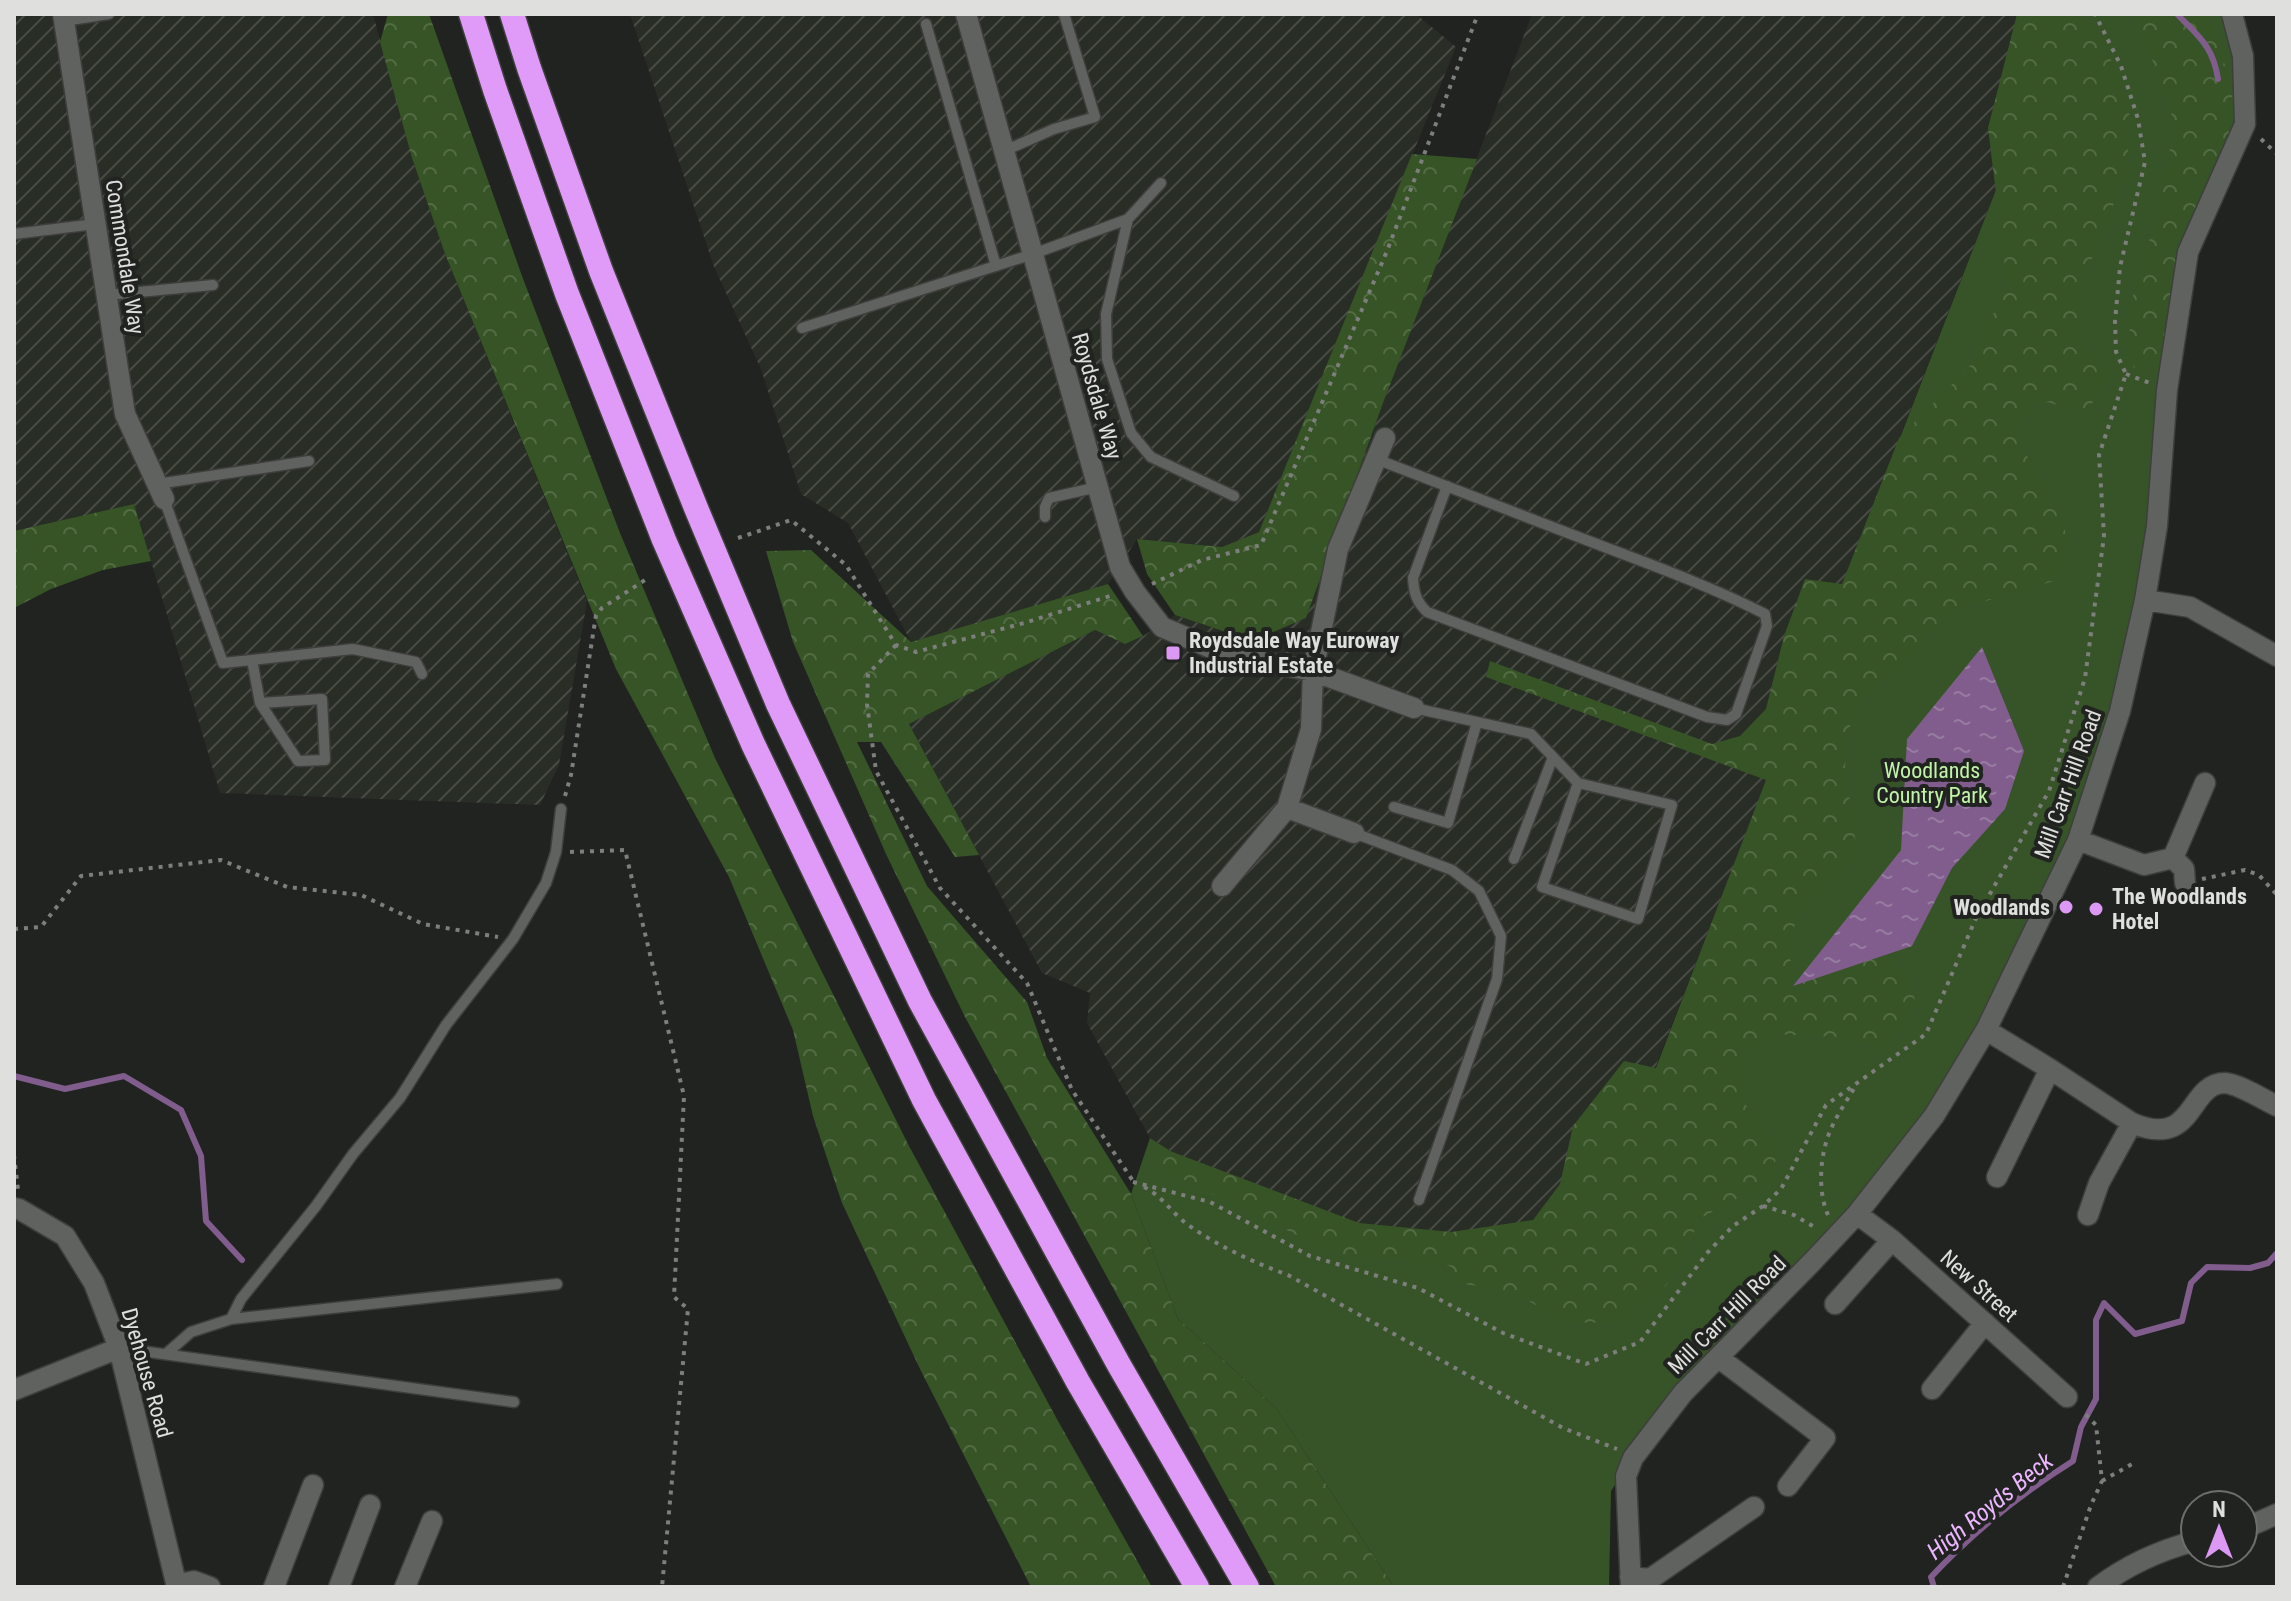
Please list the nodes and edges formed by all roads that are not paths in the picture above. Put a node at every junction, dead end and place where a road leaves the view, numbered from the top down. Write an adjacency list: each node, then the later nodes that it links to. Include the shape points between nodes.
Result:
1 (109, 14): 7 (lane)
2 (471, 14): 80 (highway, via 567,294 664,540 753,744 924,1100)
3 (512, 14): 81 (highway, via 601,271 778,704 920,1001)
4 (966, 14): 9 (street, Roydsdale Way)
5 (1064, 14): 9 (lane, via 1095,117)
6 (2232, 14): 27 (street, Mill Carr Hill Road, via 2243,56 2245,124 2188,252)
7 (64, 18): 12 (street, Commondale Way)
8 (926, 24): 15 (lane)
9 (1004, 151): 14 (street, Roydsdale Way)
10 (1161, 183): 11 (lane)
11 (1128, 219): 14 (lane); 25 (lane, via 1106,314 1107,359 1131,433 1151,457)
12 (95, 224): 13 (lane); 17 (street, Commondale Way)
13 (14, 234)
14 (1033, 254): 15 (lane); 23 (street, Roydsdale Way)
15 (996, 266): 18 (lane)
16 (213, 285): 17 (lane)
17 (107, 295): 24 (street, Commondale Way, via 125,414)
18 (802, 328)
19 (1385, 438): 20 (street)
20 (1376, 459): 22 (lane); 30 (street, via 1338,549)
21 (309, 461): 24 (lane)
22 (1447, 486): 22 (lane, via 1722,592 1765,614 1767,626 1736,714 1727,720 1707,717 1427,612 1418,603 1413,578)
23 (1098, 487): 26 (lane, via 1049,498); 30 (street, Roydsdale Way, via 1120,567 1162,627 1230,656)
24 (160, 492): 29 (lane, via 223,663)
25 (1234, 496)
26 (1045, 517)
27 (2145, 600): 28 (street, via 2190,607); 42 (street, Mill Carr Hill Road, via 2120,711)
28 (2277, 656)
29 (252, 660): 31 (lane, via 353,649 416,662); 32 (lane)
30 (1313, 671): 33 (street, Roydsdale Way); 39 (street, via 1311,729)
31 (422, 674)
32 (260, 703): 32 (lane, via 298,761 325,760 322,699)
33 (1414, 708): 34 (lane)
34 (1477, 722): 35 (lane, via 1531,734); 38 (lane, via 1448,823)
35 (1553, 757): 36 (lane); 44 (lane)
36 (1578, 783): 36 (lane, via 1672,805 1638,919 1542,887)
37 (2205, 783): 43 (street)
38 (1394, 807)
39 (1287, 808): 41 (street); 46 (street)
40 (561, 809): 59 (lane, via 546,883 513,939 446,1025 400,1098 241,1299)
41 (1354, 833): 52 (lane, via 1452,870 1479,891 1501,936 1497,979)
42 (2078, 840): 43 (street, via 2144,865); 47 (street, Mill Carr Hill Road)
43 (2173, 858): 45 (street, via 2184,869)
44 (1514, 859)
45 (2185, 883)
46 (1219, 892)
47 (1986, 1030): 48 (street); 54 (street, Mill Carr Hill Road, via 1934,1116)
48 (2050, 1069): 50 (street); 51 (street)
49 (2277, 1106): 50 (street, via 2224,1083 2208,1090 2172,1128 2156,1131)
50 (2132, 1123): 55 (street)
51 (1997, 1177)
52 (1419, 1200)
53 (17, 1208): 61 (street, Dyehouse Road, via 65,1236 94,1283)
54 (1857, 1214): 56 (street, New Street); 63 (street, Mill Carr Hill Road, via 1830,1227)
55 (2088, 1215)
56 (1892, 1240): 58 (street); 60 (street, New Street)
57 (557, 1284): 59 (lane)
58 (1835, 1304)
59 (231, 1319): 62 (lane, via 191,1332)
60 (1985, 1323): 64 (street); 66 (street, New Street)
61 (119, 1348): 62 (lane); 65 (street); 75 (street, Dyehouse Road)
62 (167, 1353): 67 (lane)
63 (1719, 1358): 69 (street, via 1825,1438); 74 (street, Mill Carr Hill Road, via 1683,1393 1633,1458 1626,1476)
64 (1932, 1389)
65 (14, 1390)
66 (2072, 1401)
67 (514, 1402)
68 (313, 1485): 77 (street)
69 (1788, 1486)
70 (370, 1505): 78 (street)
71 (1754, 1507): 74 (street, via 1650,1579)
72 (432, 1521): 79 (street)
73 (2179, 1545): 82 (street, via 2118,1572)
74 (1631, 1582)
75 (177, 1586): 76 (street, via 194,1581)
76 (210, 1587)
77 (274, 1587)
78 (339, 1587)
79 (405, 1587)
80 (1197, 1587)
81 (1247, 1587)
82 (2098, 1587)

